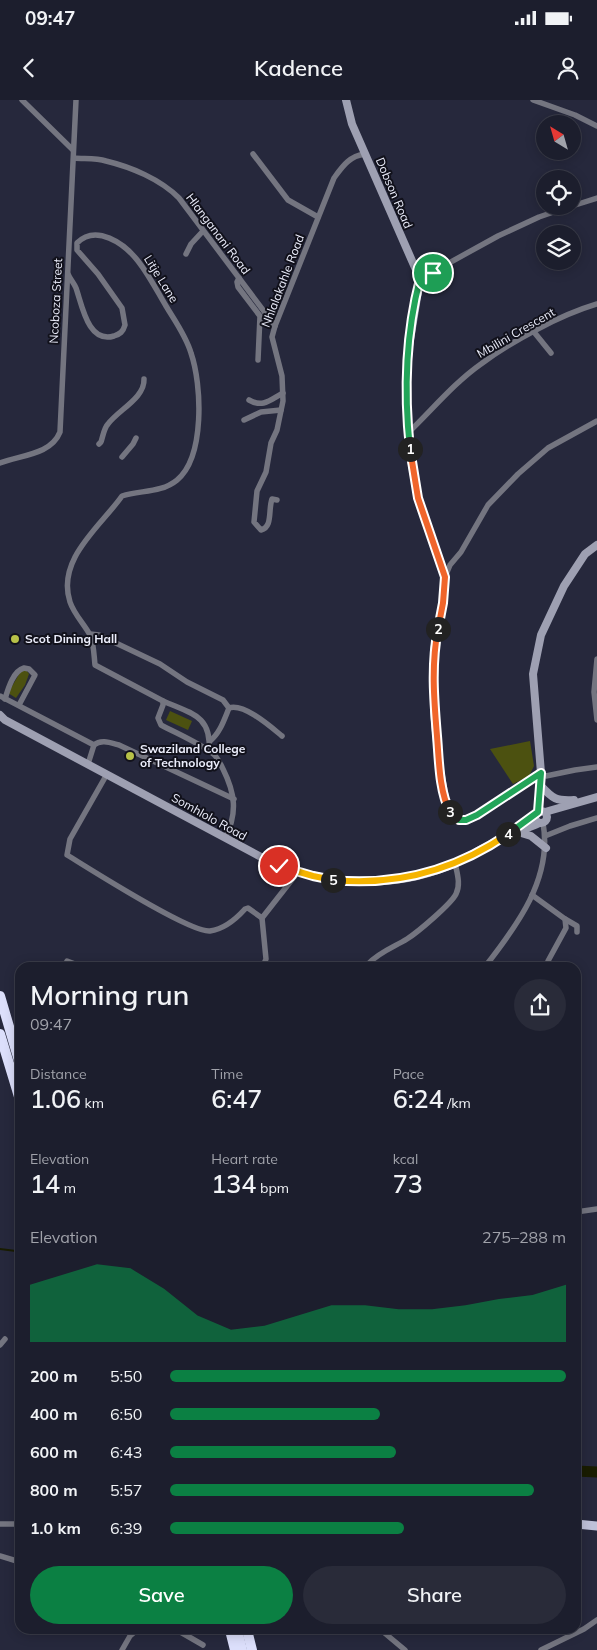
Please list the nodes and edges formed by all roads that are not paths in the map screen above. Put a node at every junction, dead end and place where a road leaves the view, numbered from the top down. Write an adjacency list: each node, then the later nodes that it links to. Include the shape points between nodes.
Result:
1 (22, 100): 6 (street)
2 (76, 100): 6 (street, Ncoboza Street)
3 (346, 100): 8 (street, Dobson Road)
4 (533, 100): 5 (street)
5 (597, 126)
6 (73, 150): 9 (street, Ncoboza Street)
7 (253, 154): 13 (street, via 288,200)
8 (364, 154): 13 (street, Nhlalakahle Road, via 349,159 334,178); 18 (street, Dobson Road)
9 (74, 158): 14 (street, Hlanganani Road, via 104,160 169,188); 16 (street, Ncoboza Street)
10 (597, 198): 11 (street)
11 (581, 203)
12 (545, 215): 18 (street, via 498,236)
13 (318, 217): 20 (street, Nhlalakahle Road)
14 (203, 231): 15 (street); 17 (street, Hlanganani Road)
15 (186, 254)
16 (68, 274): 34 (street, Ncoboza Street, via 61,423 57,438 47,448); 38 (street, Litje Lane, via 92,329 101,336 111,337 125,326 122,308 77,250 77,243 91,234 105,236 132,255 146,272 192,353 200,413 189,466 177,480 161,489 122,496 73,561 68,590 70,602)
17 (239, 278): 20 (street, Hlanganani Road); 23 (street, via 238,287 260,316)
18 (420, 279): 30 (street, via 406,382)
19 (597, 304): 21 (street, Mbilini Crescent)
20 (275, 326): 25 (street, Nhlalakahle Road, via 272,337)
21 (534, 332): 22 (street); 30 (street, Mbilini Crescent, via 480,364)
22 (551, 353)
23 (258, 360)
24 (144, 379): 32 (street, via 145,384 138,395 107,425)
25 (283, 393): 26 (street, via 262,405); 27 (street, Nhlalakahle Road)
26 (249, 400)
27 (281, 410): 28 (street, via 261,412); 35 (street, Nhlalakahle Road, via 266,472 257,491 254,522 260,530 269,524 270,503 272,499)
28 (244, 420)
29 (597, 421): 37 (street, via 548,448 488,504)
30 (408, 433): 37 (street, via 418,498)
31 (136, 438): 33 (street)
32 (99, 444)
33 (122, 457)
34 (0, 464)
35 (277, 500)
36 (597, 545): 52 (street, via 585,554 564,586 541,635 533,674)
37 (445, 577): 52 (street, via 434,650 434,711 446,804 453,816 466,820)
38 (90, 634): 41 (street, via 94,665); 43 (street, via 99,634 160,664 223,700)
39 (597, 660): 45 (street, via 594,692)
40 (2, 698): 42 (street); 42 (street, via 17,672 24,668 29,670 35,675)
41 (163, 701): 47 (street, via 198,717 204,723); 49 (street, via 158,718 161,725)
42 (19, 705): 48 (street)
43 (229, 708): 46 (street, via 239,707); 47 (street)
44 (2, 718): 50 (street, Somhlolo Road)
45 (597, 720)
46 (282, 736)
47 (210, 742): 49 (street)
48 (94, 744): 50 (street); 56 (street, via 99,741 119,745)
49 (209, 751): 56 (street, via 220,763)
50 (88, 764): 53 (street, Somhlolo Road)
51 (597, 767): 52 (street, via 546,776)
52 (541, 773): 54 (street)
53 (107, 774): 62 (street, Somhlolo Road); 68 (street, via 70,839 67,855 195,928 218,929 229,924 245,908)
54 (541, 790): 57 (street, via 560,801); 58 (street)
55 (597, 797): 57 (street, Somhlolo Road)
56 (234, 799): 62 (street, via 230,829)
57 (577, 802): 58 (street, Somhlolo Road)
58 (542, 817): 60 (street, Somhlolo Road); 61 (street); 63 (street, Somhlolo Road)
59 (597, 818): 61 (street)
60 (518, 832): 63 (street, Somhlolo Road); 64 (street, via 531,836)
61 (545, 836): 64 (street)
62 (225, 838): 66 (street, Somhlolo Road, via 279,866)
63 (500, 840): 65 (street, Somhlolo Road)
64 (546, 848): 67 (street)
65 (455, 863): 66 (street, Somhlolo Road, via 427,874 375,882 330,879); 73 (street, via 459,882 456,894 427,925)
66 (298, 872): 68 (street)
67 (532, 896): 69 (street); 74 (street)
68 (262, 918): 72 (street)
69 (565, 919): 70 (street, via 577,926); 71 (street, via 566,928)
70 (577, 932)
71 (548, 961)
72 (265, 962)
73 (370, 962)
74 (488, 962)
75 (0, 996): 77 (highway)
76 (0, 1034): 78 (highway)
77 (15, 1047)
78 (15, 1084)
79 (597, 1208): 80 (street)
80 (581, 1211)
81 (4, 1339): 82 (street)
82 (0, 1345)
83 (0, 1524): 84 (street)
84 (15, 1524)
85 (581, 1524): 86 (main road)
86 (597, 1526)
87 (0, 1556): 88 (street)
88 (15, 1560)
89 (597, 1620): 90 (street)
90 (581, 1630)
91 (132, 1634): 99 (street)
92 (184, 1634): 98 (street)
93 (231, 1634): 100 (highway)
94 (238, 1634): 101 (highway)
95 (248, 1634): 102 (highway)
96 (386, 1634): 103 (street)
97 (572, 1634): 104 (street)
98 (203, 1645)
99 (122, 1650)
100 (235, 1650)
101 (242, 1650)
102 (252, 1650)
103 (405, 1650)
104 (541, 1650)

